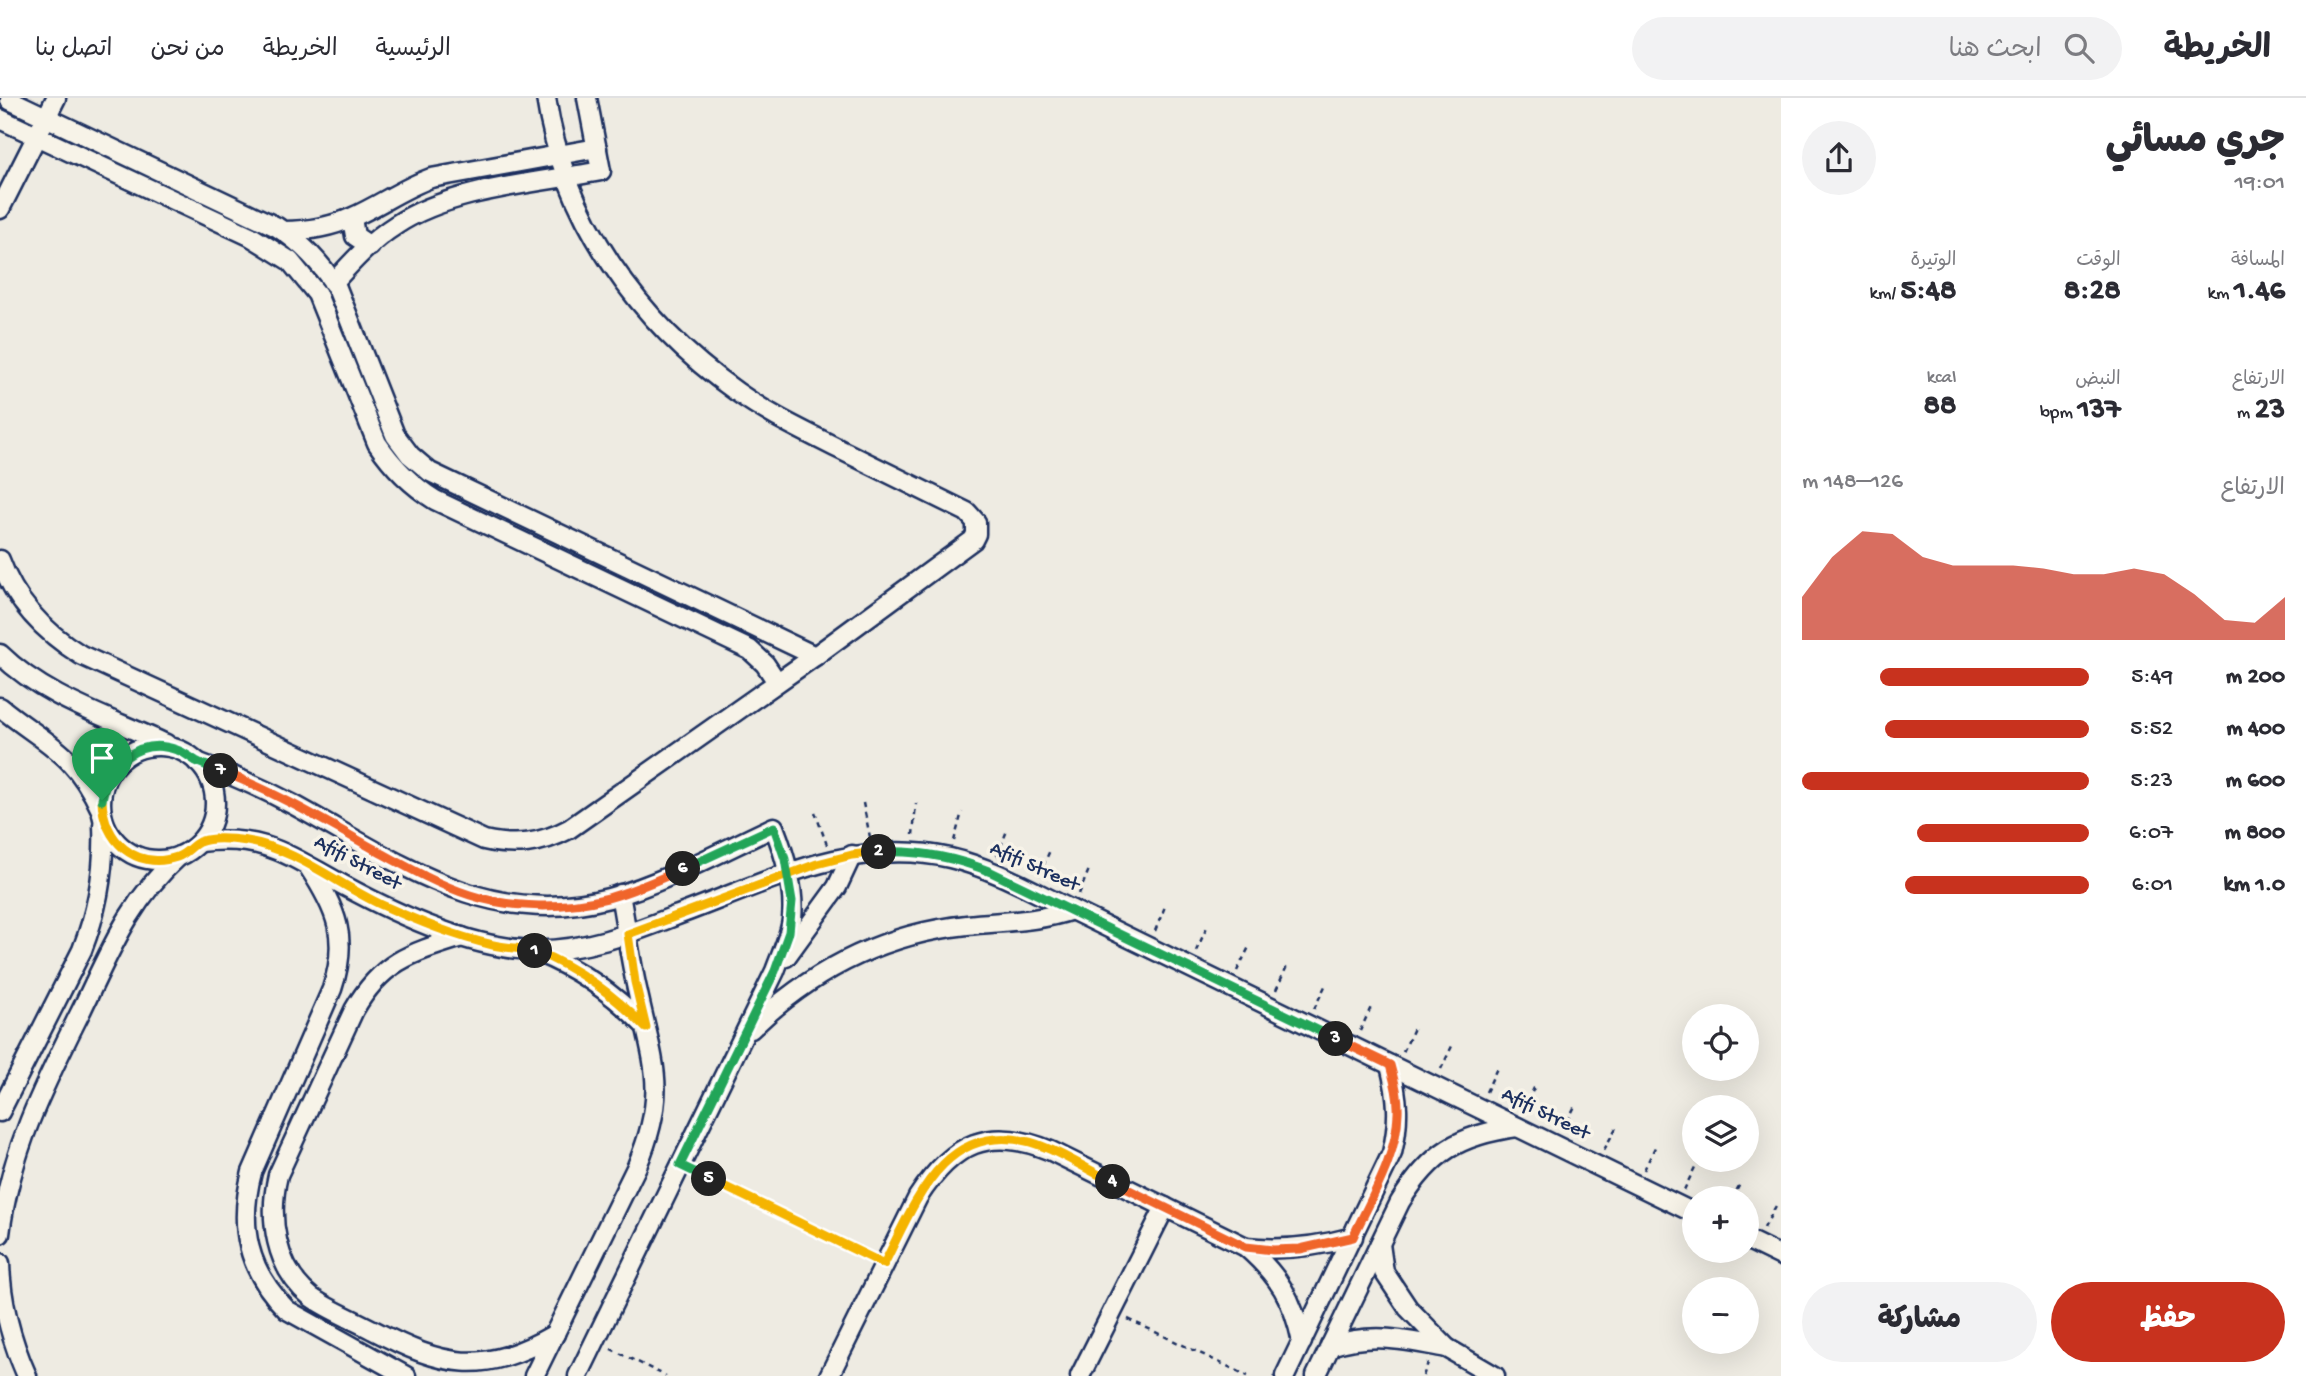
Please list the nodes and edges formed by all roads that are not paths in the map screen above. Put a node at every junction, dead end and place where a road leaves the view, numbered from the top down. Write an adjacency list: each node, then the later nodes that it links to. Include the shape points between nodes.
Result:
1 (56, 98): 5 (street)
2 (546, 98): 9 (street)
3 (587, 98): 8 (street)
4 (11, 99): 5 (street); 6 (street)
5 (47, 117): 7 (street); 13 (street)
6 (0, 119): 7 (street)
7 (37, 136): 11 (street); 17 (street, via 277,251 317,293)
8 (597, 148): 9 (street); 10 (street, via 601,171)
9 (558, 155): 10 (street); 12 (street, via 431,178)
10 (566, 178): 14 (street, via 444,202 410,216); 23 (street, via 594,236 631,292 699,363 763,409 967,512 976,522 976,534 968,544)
11 (0, 209)
12 (352, 218): 13 (street, via 319,228); 14 (street, via 355,236)
13 (284, 231): 15 (street, via 318,260)
14 (370, 246): 15 (street)
15 (333, 283): 16 (street)
16 (365, 358): 17 (street); 18 (street, via 394,435 419,463)
17 (345, 364): 19 (street, via 377,443 401,474)
18 (445, 481): 19 (street); 21 (street)
19 (435, 500): 24 (street, via 741,646)
20 (0, 560): 25 (street, via 33,617 81,655 498,844 541,841 569,829)
21 (781, 640): 23 (street); 24 (street)
22 (0, 654): 27 (street, via 54,694)
23 (815, 656): 25 (street)
24 (765, 664): 25 (street)
25 (777, 682)
26 (0, 707): 29 (street, via 65,755)
27 (175, 749): 28 (street); 29 (street, via 138,750 116,765 104,787)
28 (197, 761): 30 (street, via 211,782 215,808); 35 (street, Afifi Street, via 258,786 431,880 472,896 561,905)
29 (103, 815): 32 (street, via 116,842 139,857 166,860); 44 (street, via 103,872 92,925)
30 (200, 842): 32 (street); 33 (street, Afifi Street, via 255,842)
31 (852, 855): 34 (street, Afifi Street); 36 (street, Afifi Street, via 911,852 950,858); 40 (street, via 837,887)
32 (179, 856): 48 (street, via 132,909 50,1075 14,1160)
33 (306, 863): 38 (street, Afifi Street, via 381,904); 61 (street, via 336,917 340,966 252,1172 246,1193 246,1234 261,1277 288,1311)
34 (788, 874): 35 (street, Afifi Street, via 774,827); 37 (street, Afifi Street); 40 (street, via 792,918)
35 (620, 894): 37 (street)
36 (1072, 910): 42 (street, via 1029,921 915,933 866,950 788,995); 43 (street, Afifi Street)
37 (628, 934): 39 (street, Afifi Street, via 581,947); 41 (street)
38 (463, 937): 39 (street, Afifi Street); 55 (street, via 400,960 365,990 278,1175 273,1195 275,1234 288,1270 311,1297 440,1362 489,1365 534,1349)
39 (533, 950): 41 (street, via 582,973 626,1006)
40 (775, 971): 42 (street)
41 (646, 1028): 55 (street, via 657,1082 649,1138)
42 (740, 1039): 59 (street)
43 (1393, 1066): 45 (street, Afifi Street); 49 (street, via 1399,1110 1392,1153)
44 (0, 1112)
45 (1516, 1127): 46 (street, Afifi Street); 50 (street, via 1461,1141 1436,1157 1415,1177)
46 (1682, 1207)
47 (1165, 1208): 52 (street); 63 (street, via 1030,1142 1001,1138 968,1145 939,1167 918,1197); 64 (street)
48 (0, 1234)
49 (1353, 1237): 52 (street, via 1300,1249); 56 (street)
50 (1380, 1244): 57 (street); 58 (street, via 1384,1272 1398,1296)
51 (1759, 1246): 53 (street)
52 (1246, 1247): 56 (street, via 1284,1288)
53 (1781, 1256)
54 (0, 1263): 60 (street, via 6,1315)
55 (555, 1334): 62 (street)
56 (1302, 1342): 65 (street)
57 (1330, 1346): 58 (street, via 1387,1337); 66 (street)
58 (1447, 1348): 67 (street)
59 (581, 1372)
60 (27, 1376)
61 (406, 1376)
62 (534, 1376)
63 (829, 1376)
64 (1080, 1376)
65 (1285, 1376)
66 (1316, 1376)
67 (1495, 1376)

